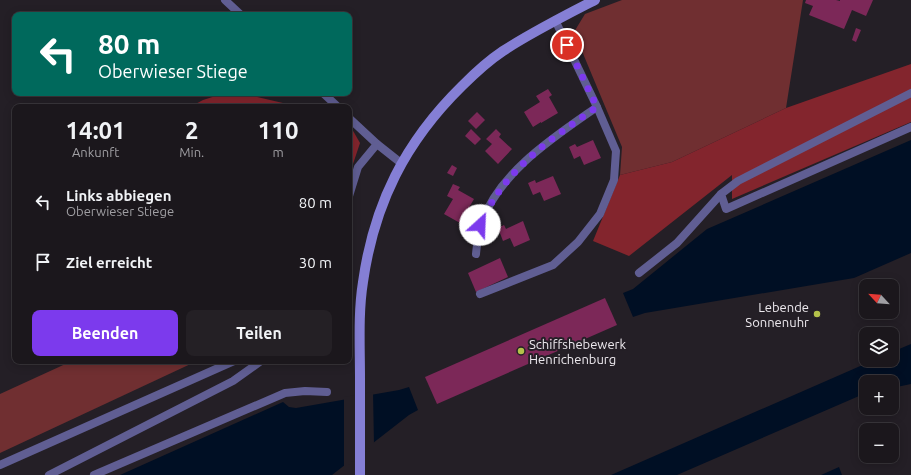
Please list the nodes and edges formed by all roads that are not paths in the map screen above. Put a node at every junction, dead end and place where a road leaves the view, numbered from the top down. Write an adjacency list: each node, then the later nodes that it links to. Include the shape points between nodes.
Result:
1 (225, 0): 3 (lane)
2 (595, 0): 4 (main road)
3 (238, 12)
4 (555, 20): 8 (lane); 12 (main road, via 502,52 470,78 421,132)
5 (911, 93): 14 (lane, via 738,181)
6 (326, 96): 7 (lane)
7 (335, 104)
8 (597, 107): 15 (lane, via 551,139 521,165 486,211 480,225); 17 (lane, via 616,151 614,180 600,214 578,242 553,265)
9 (352, 121): 11 (lane)
10 (911, 127): 14 (lane, via 726,209)
11 (377, 144): 12 (lane); 13 (lane, via 358,167)
12 (401, 163): 24 (main road, via 385,198 369,248 362,283)
13 (352, 186)
14 (721, 194): 16 (lane, via 677,243)
15 (476, 254)
16 (639, 273)
17 (480, 294)
18 (227, 364): 21 (lane)
19 (257, 364): 22 (lane, via 233,381)
20 (327, 392): 23 (lane, via 285,393)
21 (0, 465)
22 (49, 475)
23 (94, 475)
24 (360, 475)

